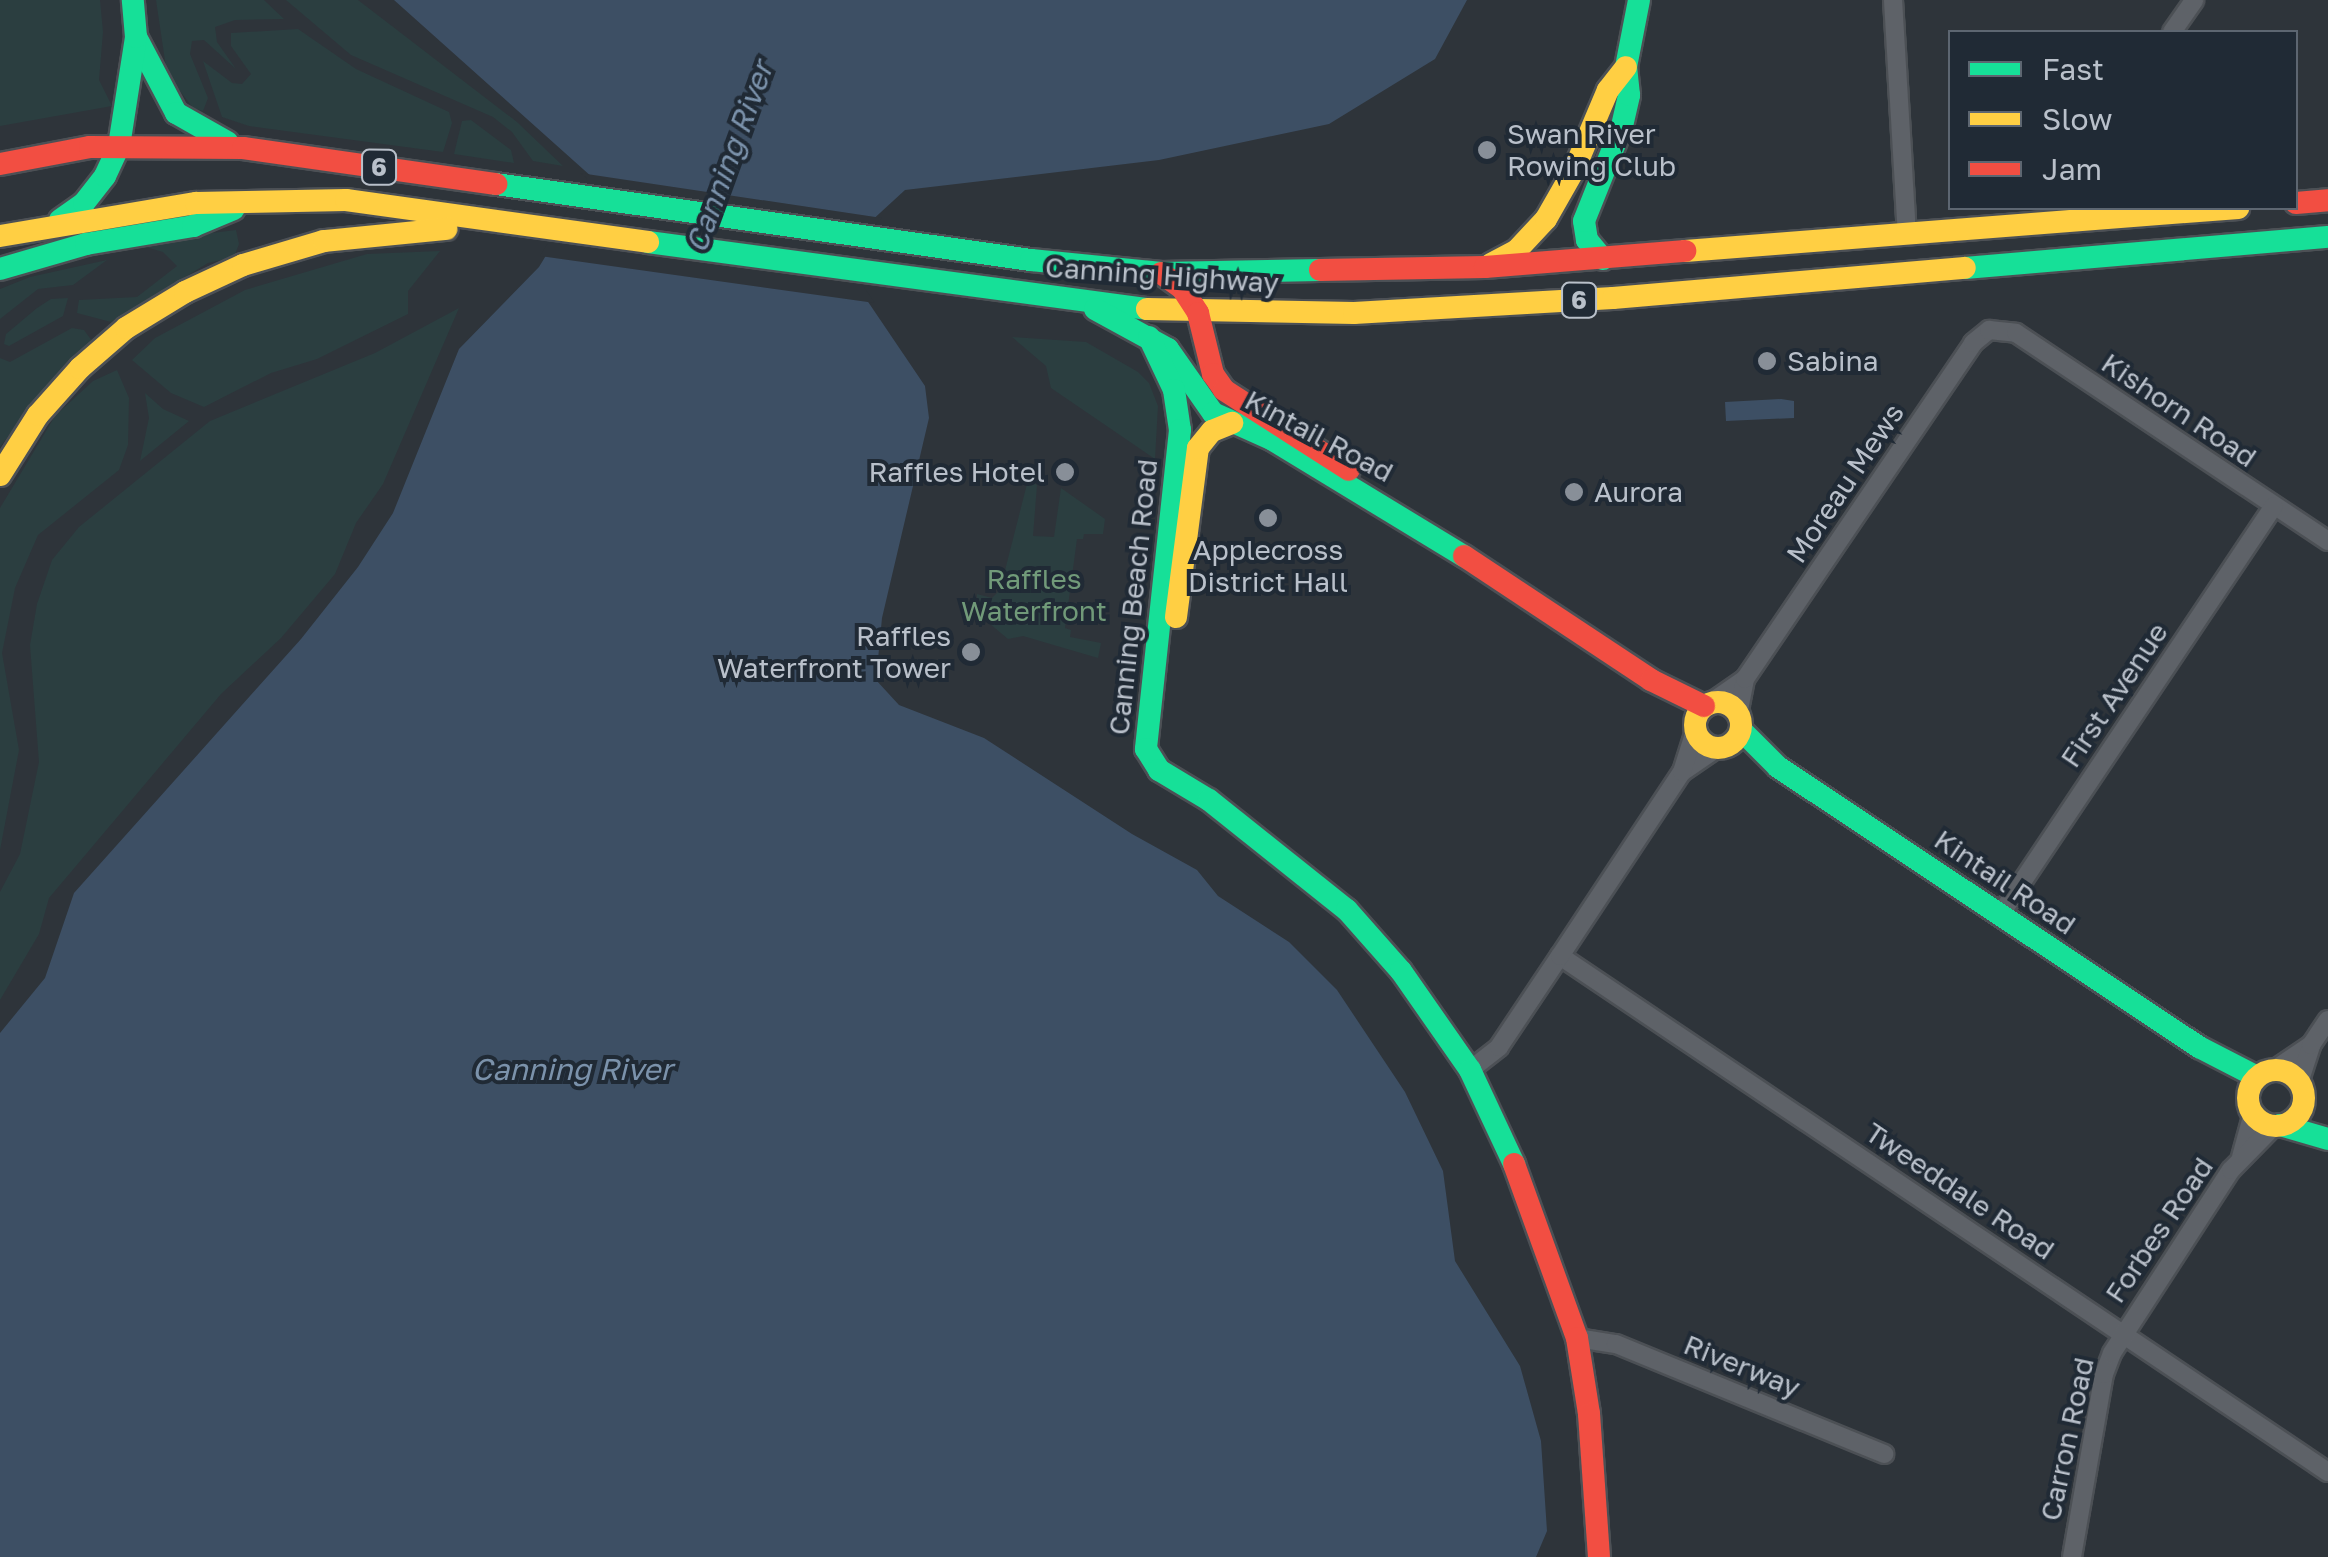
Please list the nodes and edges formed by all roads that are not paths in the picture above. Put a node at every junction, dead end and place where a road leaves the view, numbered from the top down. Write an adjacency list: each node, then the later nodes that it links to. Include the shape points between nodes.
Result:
1 (133, 0): 6 (main road)
2 (1639, 0): 7 (main road)
3 (1892, 0): 18 (street)
4 (2194, 0): 5 (street)
5 (2173, 30)
6 (136, 37): 8 (main road); 9 (main road, via 176,113)
7 (1626, 67): 21 (main road, via 1622,126 1584,220 1587,240); 22 (main road, via 1608,90 1546,219 1517,250)
8 (120, 146): 9 (main road, Canning Highway / 6); 10 (main road, Canning Highway / 6); 16 (main road, via 84,203)
9 (243, 148): 24 (main road, Canning Highway / 6)
10 (0, 164)
11 (256, 200): 16 (main road, Canning Highway / 6); 17 (main road, Canning Highway / 6, via 346,200); 23 (main road, via 193,226 86,244)
12 (2328, 200): 13 (main road)
13 (2298, 203)
14 (2188, 210): 15 (main road, Canning Highway / 6)
15 (2037, 216): 18 (main road, Canning Highway / 6)
16 (56, 223): 19 (main road, Canning Highway)
17 (510, 224): 25 (main road, Canning Highway / 6); 30 (main road, via 324,241 219,275 101,348 38,414)
18 (1907, 233): 21 (main road, Canning Highway / 6)
19 (0, 236)
20 (2328, 237): 26 (main road, Canning Highway / 6, via 1613,298 1354,313)
21 (1604, 259): 22 (main road, Canning Highway / 6)
22 (1485, 267): 24 (main road, Canning Highway / 6)
23 (0, 269)
24 (1162, 273): 26 (main road)
25 (1082, 303): 26 (main road, Canning Highway / 6); 28 (main road, Kintail Road)
26 (1198, 312): 32 (main road, Kintail Road, via 1224,390 1320,448)
27 (1998, 328): 31 (street, Kishorn Road, via 2016,333); 34 (street, Moreau Mews, via 1973,343)
28 (1148, 337): 29 (main road, Kintail Road, via 1177,358 1206,406); 38 (main road, Canning Beach Road, via 1174,390 1180,430 1146,749 1160,770)
29 (1232, 423): 32 (main road, Kintail Road); 38 (main road, Canning Beach Road, via 1212,431 1198,448 1163,717 1163,744)
30 (0, 474)
31 (2274, 506): 33 (street, Kishorn Road); 39 (street, First Avenue)
32 (1394, 510): 35 (main road, Kintail Road)
33 (2328, 540)
34 (1746, 679): 35 (street, Moreau Mews); 36 (street, Moreau Mews)
35 (1701, 716): 36 (main road, via 1704,744); 36 (main road, via 1727,704); 37 (street)
36 (1730, 735): 37 (street); 39 (main road, Kintail Road)
37 (1682, 772): 40 (street)
38 (1191, 788): 43 (main road, Canning Beach Road, via 1347,910)
39 (2000, 915): 44 (main road, Kintail Road)
40 (1560, 956): 43 (street, via 1499,1047); 50 (street, Tweeddale Road)
41 (2328, 1020): 42 (street)
42 (2311, 1045): 44 (street); 45 (street)
43 (1470, 1070): 51 (main road, Canning Beach Road, via 1506,1140)
44 (2258, 1088): 45 (main road, via 2288,1073); 46 (main road); 49 (street, Forbes Road)
45 (2301, 1093): 46 (main road, via 2295,1118); 47 (main road)
46 (2278, 1125): 48 (main road); 49 (street, Forbes Road)
47 (2328, 1130)
48 (2328, 1139)
49 (2241, 1158): 50 (street, Forbes Road)
50 (2122, 1334): 53 (street, Tweeddale Road); 55 (street, Carron Road, via 2104,1374)
51 (1577, 1338): 52 (street, Riverway, via 1616,1344); 54 (main road, Canning Beach Road)
52 (1884, 1454)
53 (2328, 1472)
54 (1600, 1557)
55 (2072, 1557)

